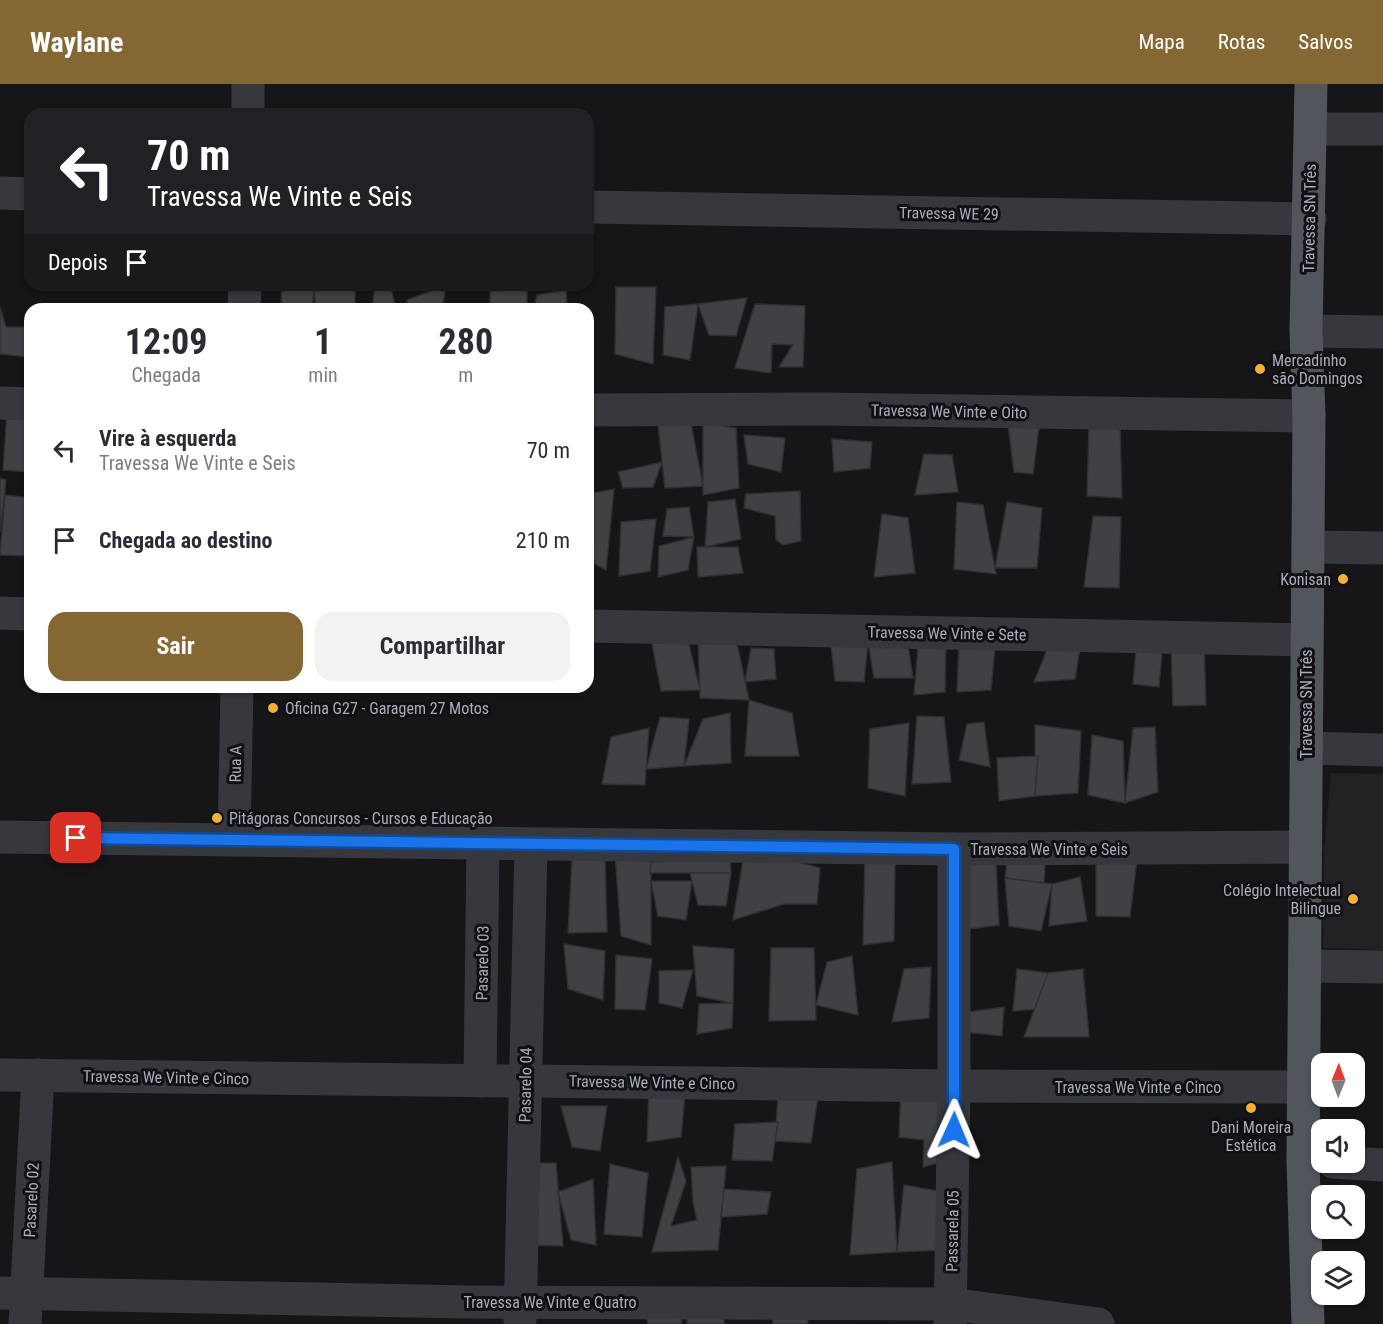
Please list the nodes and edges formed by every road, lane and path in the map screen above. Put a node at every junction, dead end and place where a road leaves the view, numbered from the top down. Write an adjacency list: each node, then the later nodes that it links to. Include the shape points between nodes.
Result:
1 (248, 84): 3 (street)
2 (1311, 84): 4 (main road, Travessa SN Três)
3 (248, 108)
4 (1311, 129): 5 (street); 9 (main road, Travessa SN Três)
5 (1383, 129)
6 (0, 193): 7 (street)
7 (24, 194)
8 (594, 207): 9 (street, Travessa WE 29)
9 (1310, 219): 10 (main road, Travessa SN Três)
10 (1306, 331): 11 (street); 15 (main road, Travessa SN Três)
11 (1383, 332)
12 (0, 403): 13 (street)
13 (24, 404)
14 (594, 410): 15 (street, Travessa We Vinte e Oito)
15 (1309, 416): 16 (main road, Travessa SN Três)
16 (1308, 547): 17 (street); 21 (main road, Travessa SN Três)
17 (1383, 548)
18 (0, 613): 19 (street)
19 (24, 614)
20 (594, 626): 21 (street, Travessa We Vinte e Sete)
21 (1307, 640): 23 (main road, Travessa SN Três)
22 (237, 693): 26 (street, Rua A)
23 (1306, 748): 24 (street); 29 (main road, Travessa SN Três)
24 (1383, 750)
25 (0, 837): 26 (street, Travessa We Vinte e Seis)
26 (234, 840): 27 (street, Travessa We Vinte e Seis)
27 (483, 845): 28 (street, Travessa We Vinte e Seis); 35 (street, Pasarelo 03)
28 (531, 845): 30 (street, Travessa We Vinte e Seis); 36 (street, Pasarelo 04)
29 (1306, 847): 30 (street, Travessa We Vinte e Seis); 31 (main road, Travessa SN Três)
30 (954, 849): 37 (street, Passarela 05)
31 (1305, 966): 32 (street); 38 (main road, Travessa SN Três)
32 (1383, 967)
33 (0, 1075): 34 (street, Travessa We Vinte e Cinco)
34 (38, 1075): 35 (street, Travessa We Vinte e Cinco); 43 (street, Pasarelo 02)
35 (480, 1081): 36 (street, Travessa We Vinte e Cinco)
36 (525, 1081): 37 (street, Travessa We Vinte e Cinco); 45 (street, Pasarelo 04)
37 (954, 1086): 38 (street, Travessa We Vinte e Cinco); 46 (street, Passarela 05)
38 (1304, 1087): 39 (main road, Travessa SN Três)
39 (1311, 1122)
40 (1365, 1163): 41 (street)
41 (1383, 1164)
42 (1318, 1173): 48 (main road, Travessa SN Três)
43 (17, 1303): 44 (street, Travessa We Vinte e Quatro)
44 (469, 1313): 45 (street, Travessa We Vinte e Quatro)
45 (521, 1313): 46 (street, Travessa We Vinte e Quatro)
46 (951, 1314): 47 (street, Travessa We Vinte e Quatro)
47 (1098, 1324)
48 (1308, 1324)

